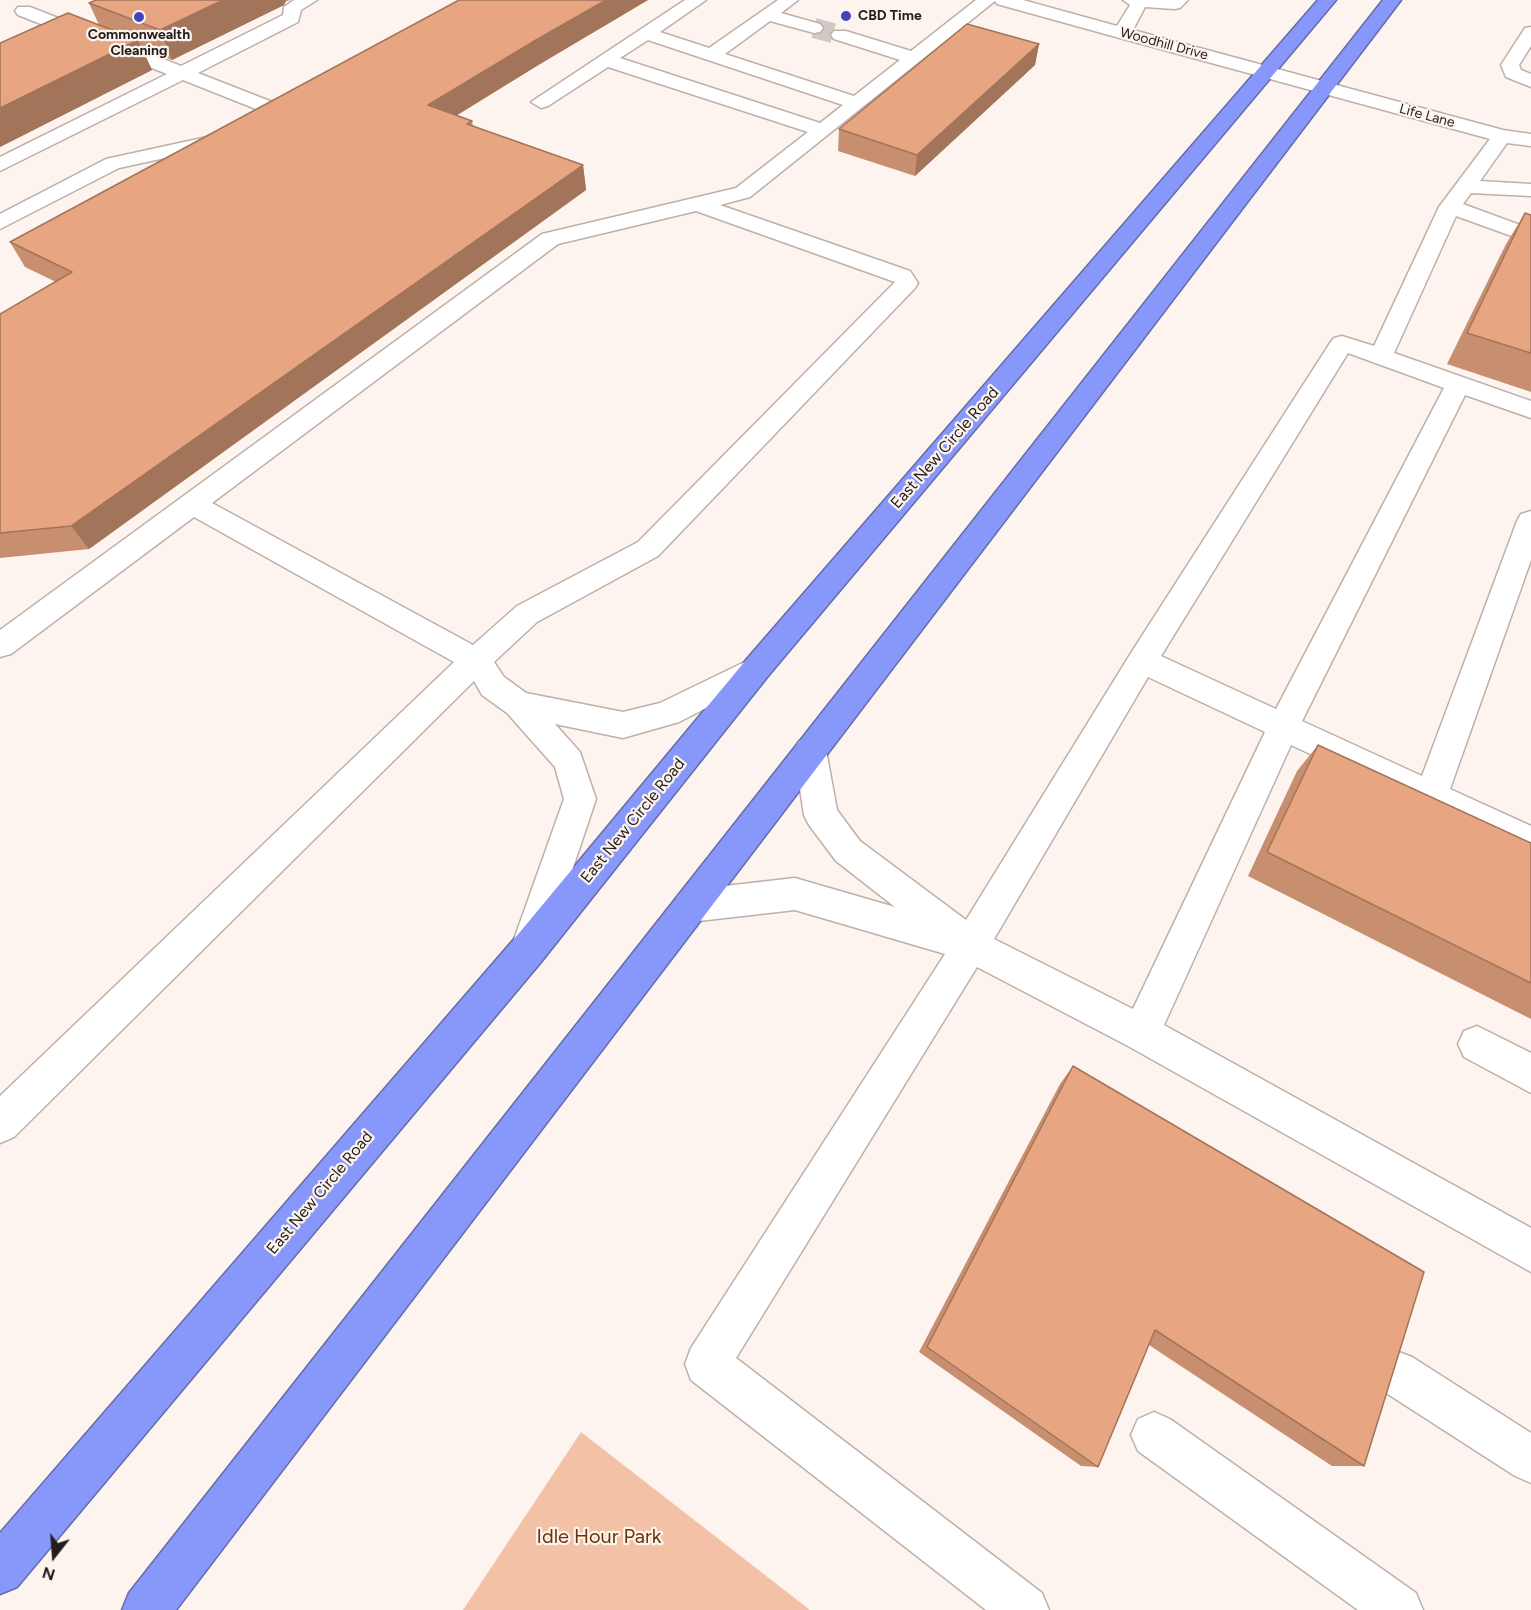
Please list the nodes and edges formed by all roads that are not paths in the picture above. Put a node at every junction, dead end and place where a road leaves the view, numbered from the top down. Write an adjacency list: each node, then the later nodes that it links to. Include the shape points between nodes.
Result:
1 (51, 0): 14 (street, via 16,15)
2 (308, 0): 24 (street, via 292,8 292,18)
3 (697, 0): 16 (street)
4 (789, 0): 11 (street)
5 (987, 0): 21 (street)
6 (1003, 0): 17 (street, Woodhill Drive)
7 (1179, 0): 10 (street, via 1174,4)
8 (1328, 0): 23 (highway, East New Circle Road)
9 (1392, 0): 26 (highway)
10 (1136, 1): 17 (street)
11 (768, 15): 13 (street); 20 (street)
12 (93, 22): 14 (street)
13 (814, 28)
14 (73, 31): 19 (street); 24 (street)
15 (1531, 32): 25 (street, via 1510,65 1513,73)
16 (645, 33): 20 (street); 22 (street)
17 (1122, 33): 23 (street, Woodhill Drive)
18 (840, 35): 21 (street)
19 (52, 40)
20 (711, 56): 29 (street)
21 (914, 58): 29 (street)
22 (606, 60): 28 (street); 31 (street)
23 (1267, 72): 26 (street, Woodhill Drive); 49 (highway, East New Circle Road)
24 (183, 74): 30 (street); 34 (street)
25 (1531, 81)
26 (1325, 87): 32 (street, Life Lane); 52 (highway)
27 (292, 99): 30 (street)
28 (541, 102)
29 (857, 103): 31 (street)
30 (273, 109): 39 (street, via 213,142 113,163)
31 (823, 130): 37 (street, via 743,194)
32 (1502, 136): 33 (street, Life Lane); 35 (street)
33 (1531, 140)
34 (0, 165)
35 (1465, 186): 36 (street); 38 (street)
36 (1531, 190)
37 (697, 204): 44 (street, via 550,239); 47 (street, via 902,276 907,283 648,549 527,614)
38 (1450, 207): 40 (street); 41 (street)
39 (0, 223)
40 (1531, 236)
41 (1381, 356): 42 (street); 48 (street, via 1342,343)
42 (1458, 384): 43 (street); 51 (street)
43 (1531, 410)
44 (191, 503): 46 (street); 47 (street)
45 (1531, 521): 53 (street)
46 (0, 646)
47 (476, 660): 50 (street, via 493,686); 61 (street)
48 (1142, 661): 51 (street); 56 (street)
49 (757, 668): 50 (street, via 669,713 623,725); 57 (highway, East New Circle Road)
50 (518, 704): 57 (street, via 569,761 580,799)
51 (1282, 727): 53 (street); 58 (street)
52 (810, 750): 55 (highway); 56 (street, via 821,815 848,851)
53 (1431, 797): 54 (street)
54 (1531, 842)
55 (690, 906): 56 (street, via 795,894); 67 (highway)
56 (971, 945): 58 (street); 68 (street, via 707,1364)
57 (528, 950): 66 (highway, East New Circle Road)
58 (1141, 1033): 62 (street)
59 (1477, 1044): 60 (street)
60 (1531, 1074)
61 (0, 1123)
62 (1531, 1251)
63 (1396, 1373): 65 (street)
64 (1154, 1435): 69 (street)
65 (1531, 1460)
66 (0, 1570)
67 (146, 1610)
68 (1025, 1610)
69 (1399, 1610)

